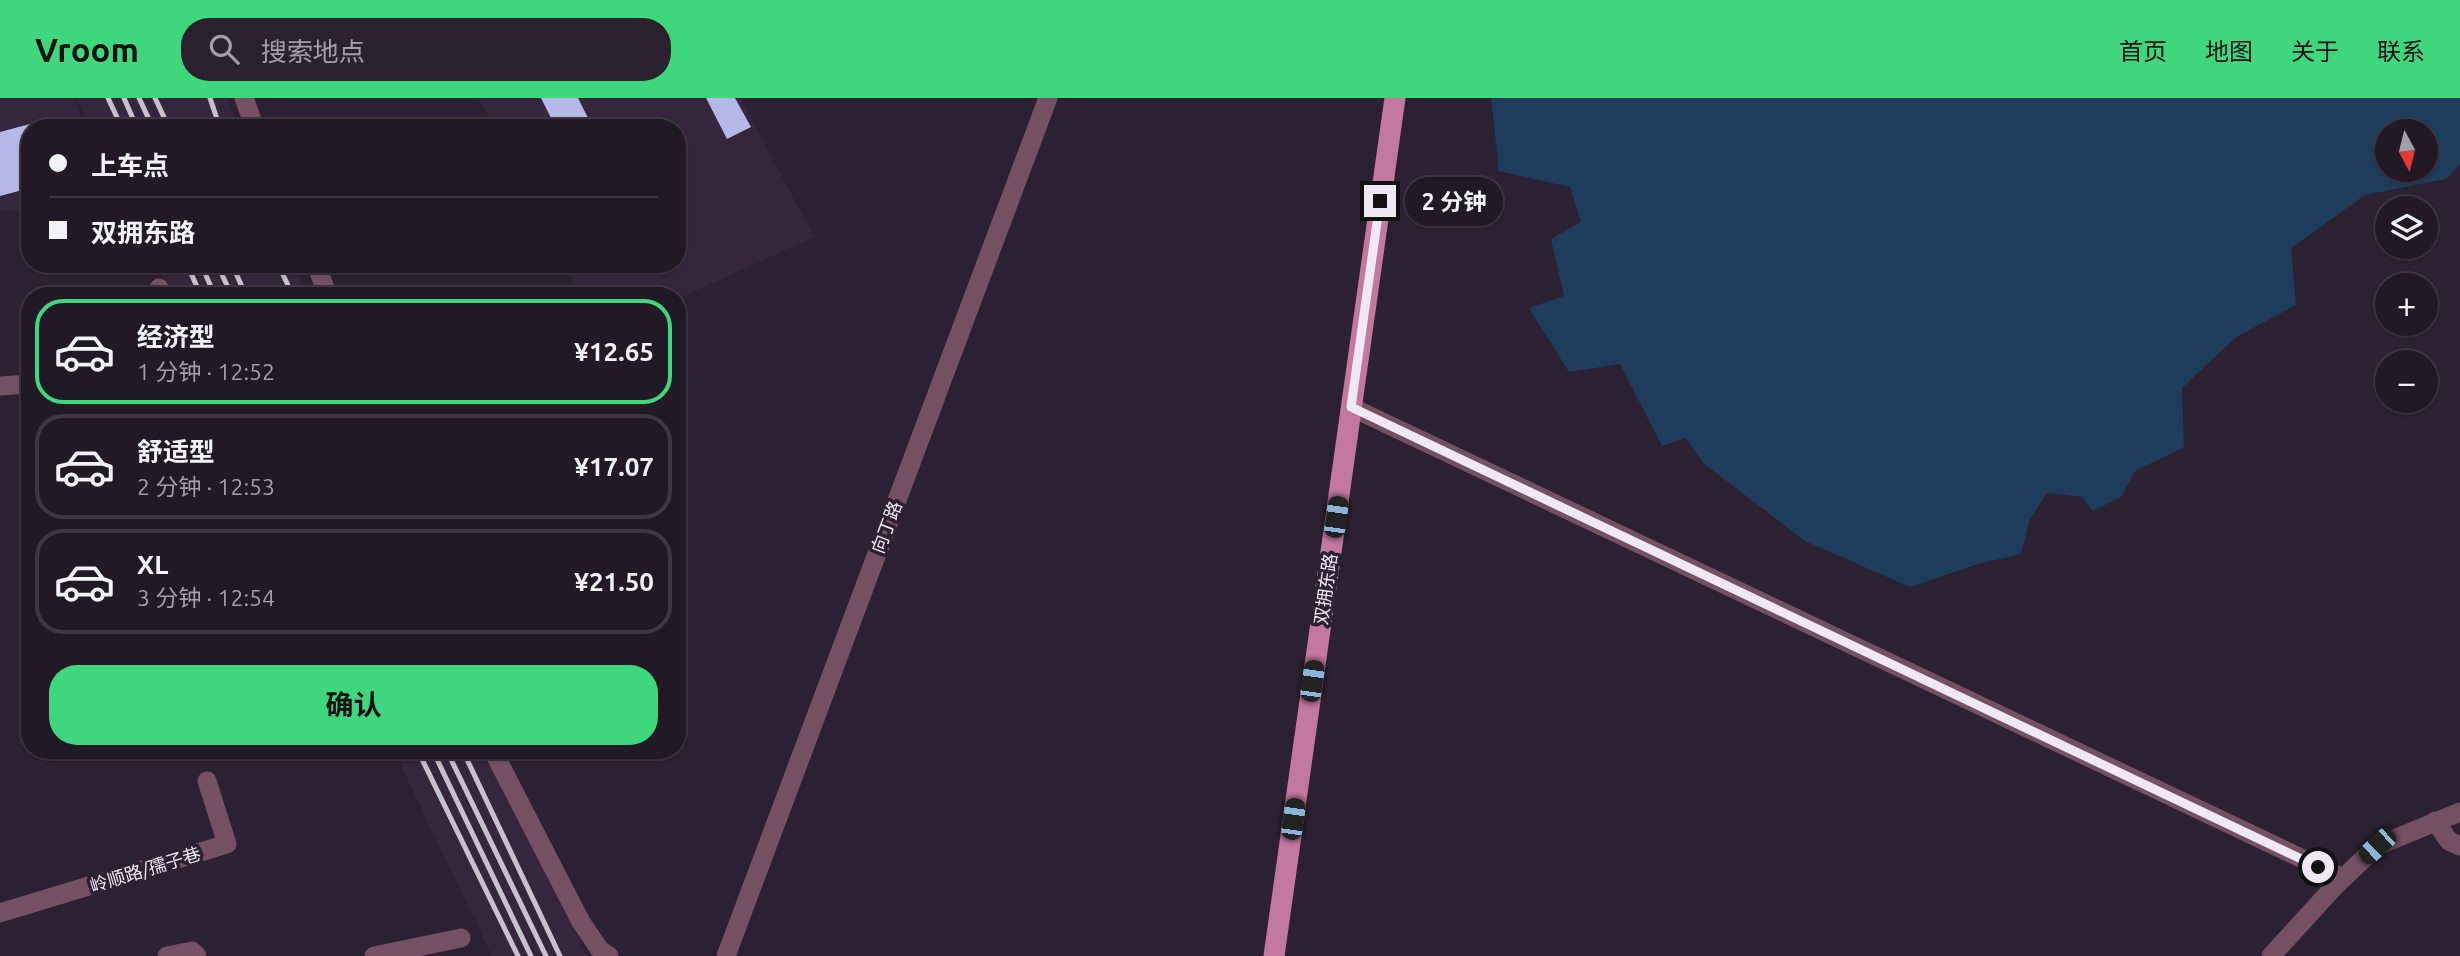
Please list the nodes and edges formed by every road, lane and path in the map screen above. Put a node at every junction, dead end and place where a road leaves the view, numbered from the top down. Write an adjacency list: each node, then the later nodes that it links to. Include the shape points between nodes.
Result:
1 (244, 98): 4 (street)
2 (1048, 98): 16 (street, 向丁路)
3 (1395, 98): 7 (main road, 双拥东路)
4 (252, 119)
5 (21, 385): 6 (street)
6 (0, 386)
7 (1351, 407): 13 (street); 21 (main road, 双拥东路)
8 (496, 759): 20 (street, via 581,922)
9 (207, 781): 14 (street, 岭顺路/孺子巷, via 228,844)
10 (2460, 811): 11 (street)
11 (2435, 821): 12 (street, via 2449,841); 13 (street, via 2377,846)
12 (2460, 846)
13 (2343, 878): 22 (street)
14 (0, 914)
15 (461, 938): 19 (street)
16 (728, 955)
17 (167, 956): 18 (street, via 192,951)
18 (197, 956)
19 (374, 956)
20 (609, 956)
21 (1273, 956)
22 (2271, 956)

